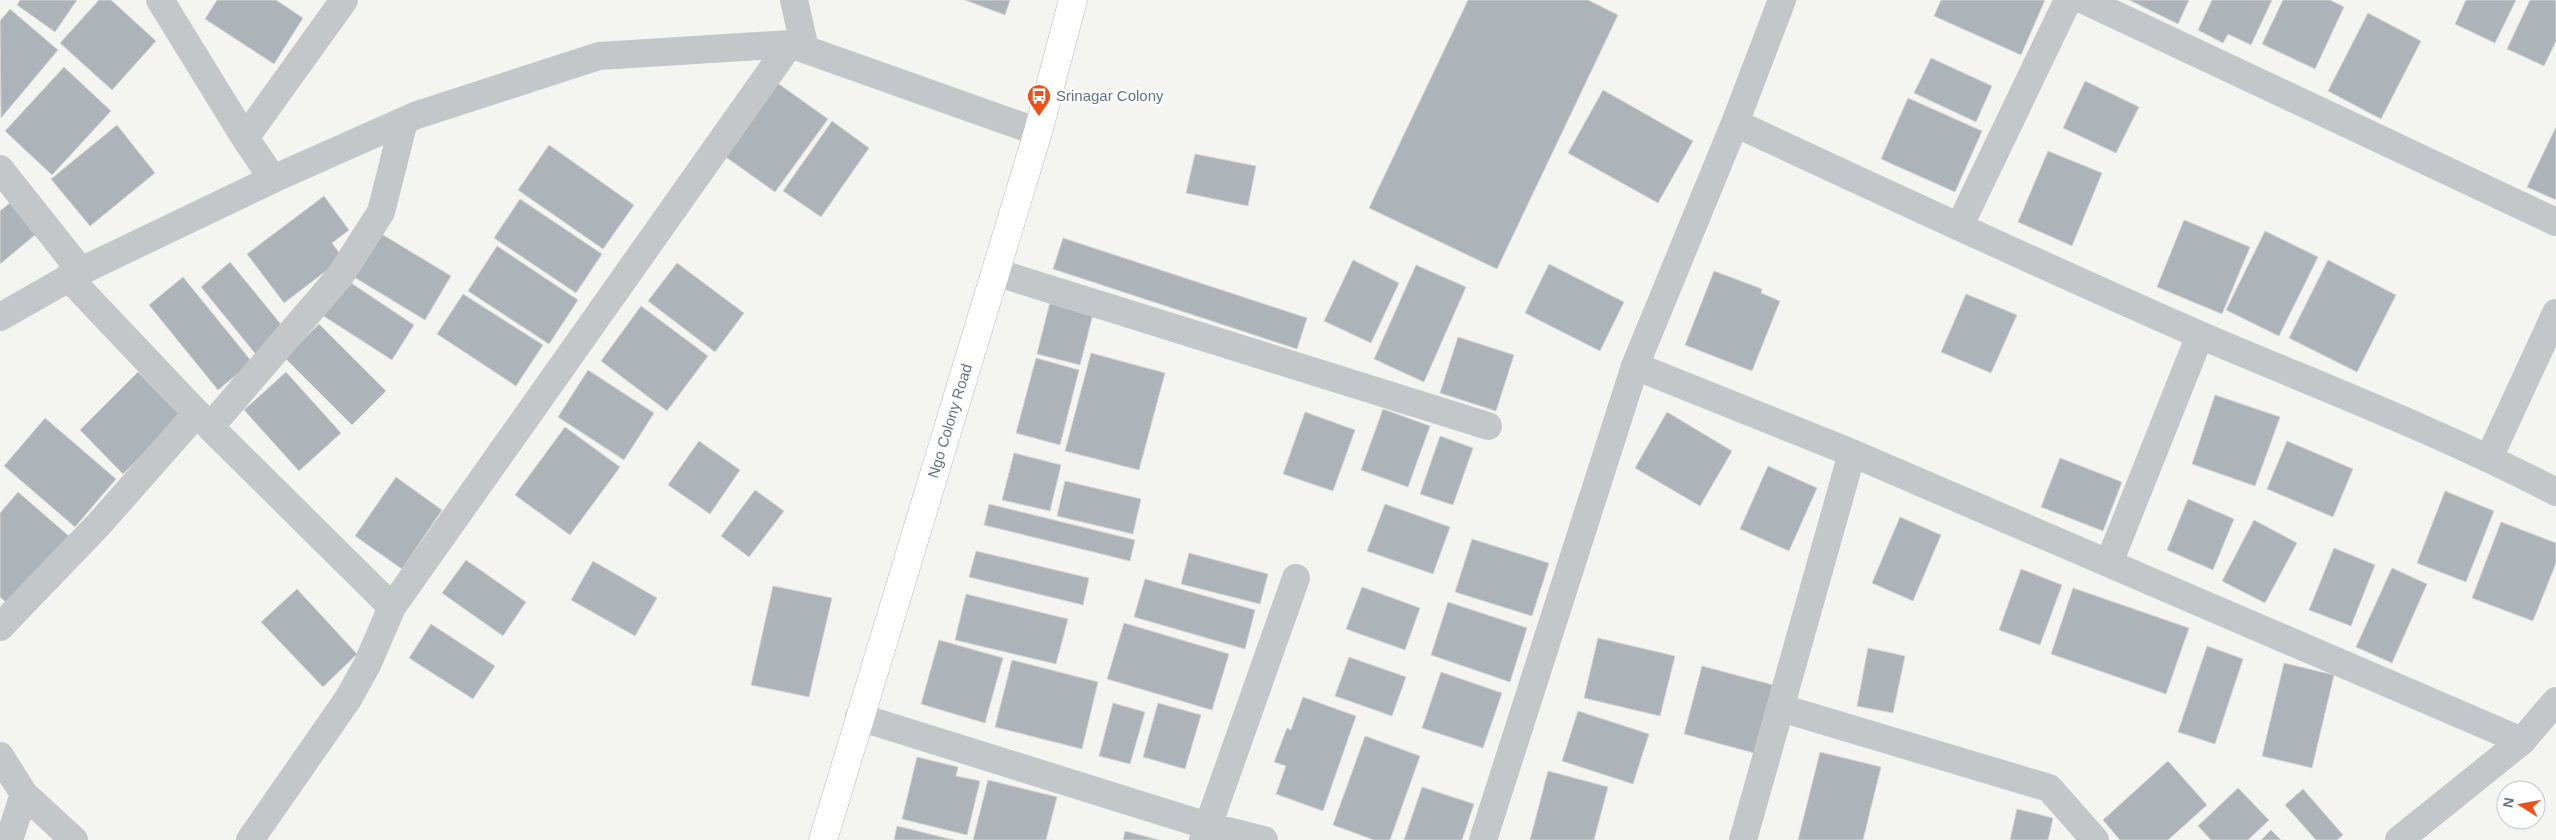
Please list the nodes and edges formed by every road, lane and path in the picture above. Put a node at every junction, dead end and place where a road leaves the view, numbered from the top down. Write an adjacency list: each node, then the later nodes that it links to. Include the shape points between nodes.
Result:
1 (160, 0): 12 (street)
2 (344, 0): 12 (street)
3 (794, 0): 8 (street)
4 (1073, 0): 11 (street, Ngo Colony Road)
5 (1782, 0): 10 (street)
6 (2068, 0): 16 (street)
7 (2084, 0): 15 (street)
8 (797, 46): 9 (street, via 600,56); 11 (street); 30 (street)
9 (404, 121): 14 (street); 23 (street, via 381,212 340,276)
10 (1735, 123): 16 (street); 22 (street)
11 (1038, 132): 17 (street, Ngo Colony Road)
12 (245, 138): 14 (street)
13 (0, 169): 18 (street)
14 (273, 179): 18 (street)
15 (2556, 222)
16 (1959, 227): 21 (street)
17 (995, 272): 24 (street); 34 (street, Ngo Colony Road)
18 (74, 274): 20 (street); 23 (street)
19 (2556, 313): 26 (street)
20 (0, 317)
21 (2200, 335): 26 (street); 28 (street)
22 (1635, 366): 25 (street); 44 (street)
23 (204, 420): 30 (street); 31 (street)
24 (1488, 426)
25 (1852, 453): 28 (street); 33 (street)
26 (2489, 458): 27 (street)
27 (2556, 492)
28 (2109, 563): 35 (street)
29 (1296, 578): 38 (street)
30 (392, 607): 41 (street, via 348,699)
31 (0, 627)
32 (2556, 701): 35 (street)
33 (1781, 708): 45 (street); 46 (street, via 2049,788)
34 (859, 717): 38 (street); 42 (street, Ngo Colony Road)
35 (2522, 740): 47 (street)
36 (0, 756): 37 (street)
37 (24, 794): 39 (street); 40 (street)
38 (1205, 833): 43 (street)
39 (9, 840)
40 (74, 840)
41 (250, 840)
42 (823, 840)
43 (1264, 840)
44 (1483, 840)
45 (1743, 840)
46 (2095, 840)
47 (2399, 840)

